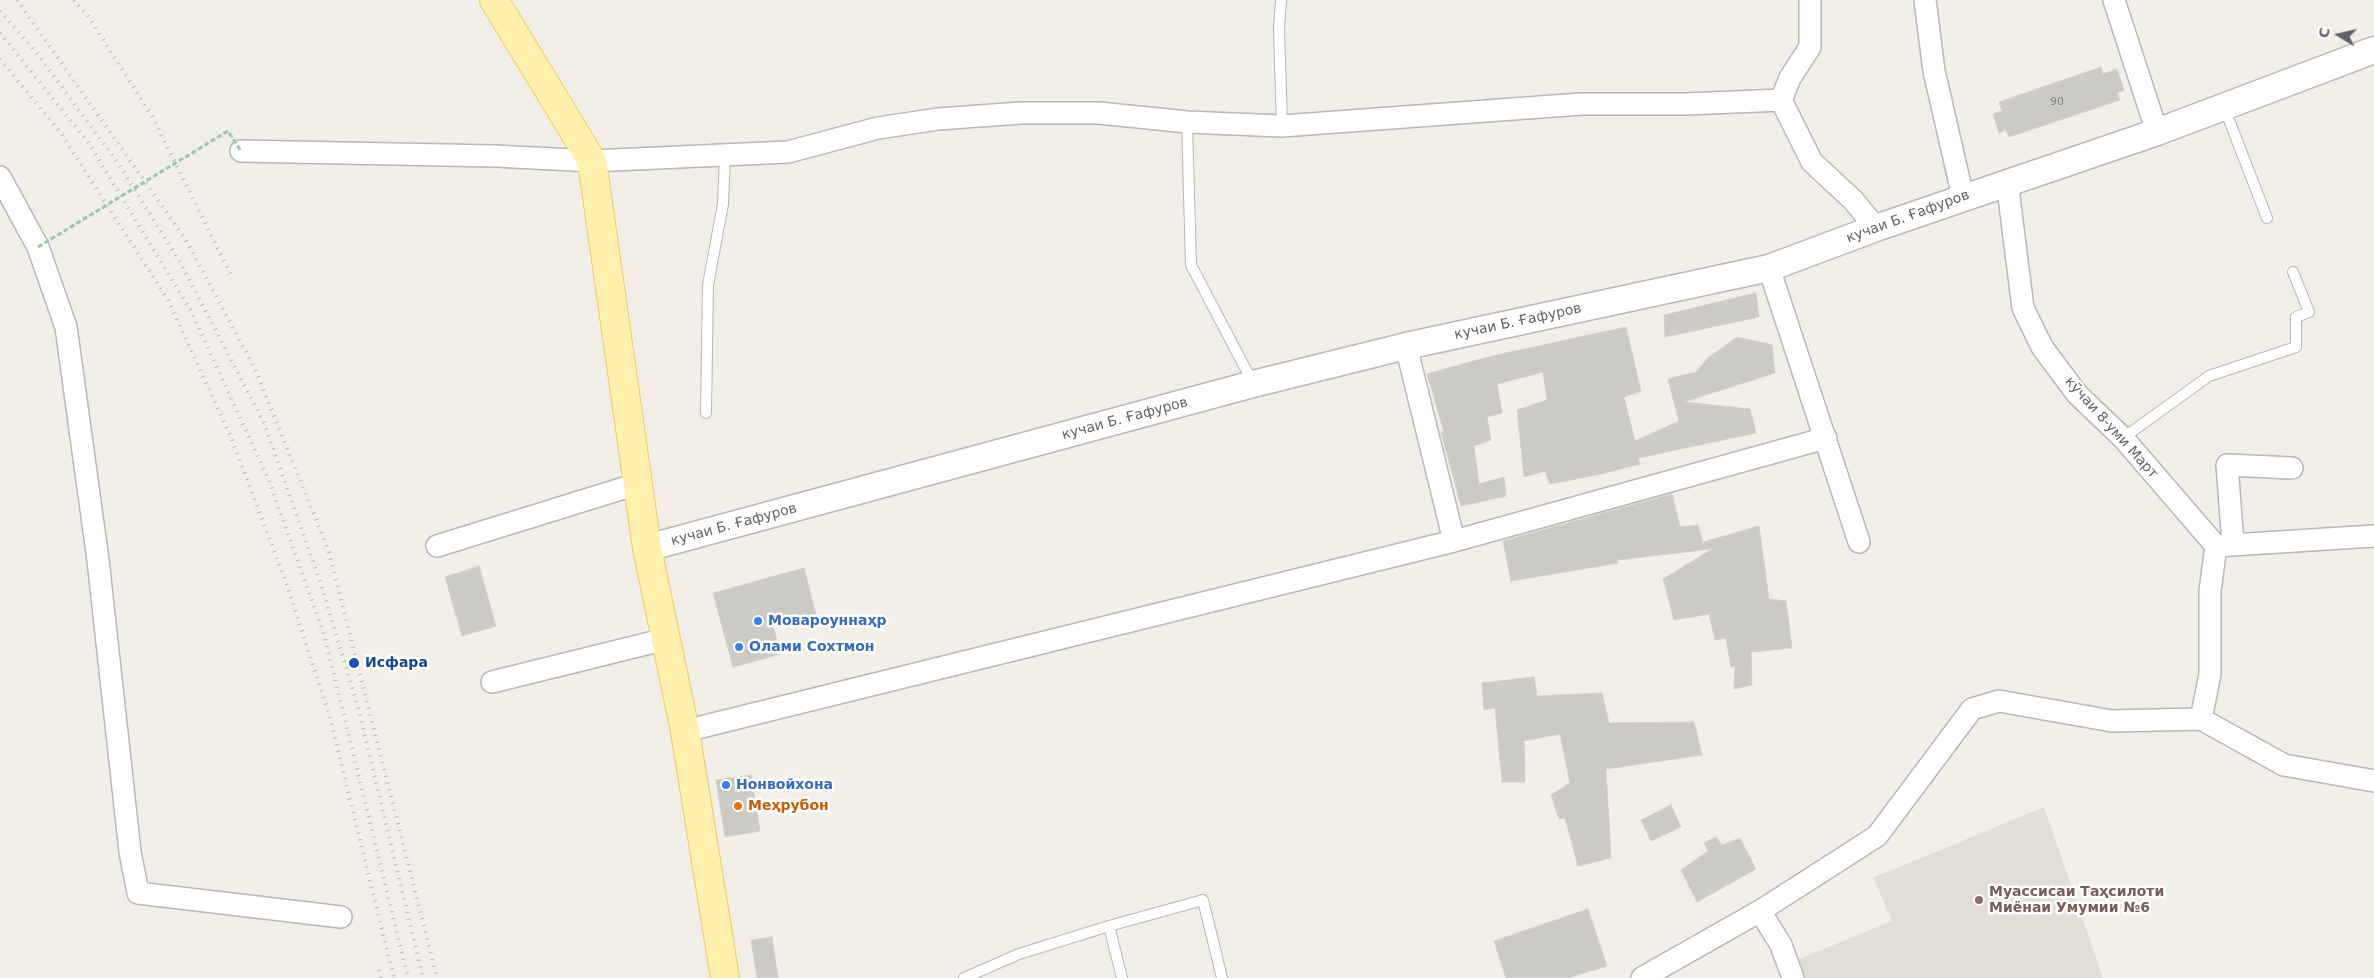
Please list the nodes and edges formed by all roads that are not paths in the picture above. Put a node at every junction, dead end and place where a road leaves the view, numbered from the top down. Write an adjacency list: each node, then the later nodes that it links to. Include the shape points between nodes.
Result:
1 (494, 0): 14 (main road)
2 (1281, 0): 10 (lane)
3 (1810, 0): 7 (street, via 1810,47 1790,78)
4 (1925, 0): 17 (street, via 1934,71)
5 (2114, 0): 11 (street)
6 (2374, 50): 8 (street, кучаи Б. Ғафуров)
7 (1781, 100): 10 (street, via 1581,104); 19 (street, via 1812,162 1853,200)
8 (2224, 106): 11 (street, кучаи Б. Ғафуров); 18 (lane)
9 (1187, 122): 10 (street); 13 (street, via 1099,113 1021,113 878,128 788,152); 23 (lane, via 1191,264)
10 (1282, 126)
11 (2157, 132): 16 (street, кучаи Б. Ғафуров)
12 (241, 151): 14 (street)
13 (726, 156): 14 (street); 24 (lane, via 723,204 708,284)
14 (592, 161): 28 (main road)
15 (0, 177): 41 (street, via 38,247 66,327 98,560 130,852 138,893)
16 (2007, 181): 17 (street, кучаи Б. Ғафуров); 26 (street, кӯчаи 8-уми Март, via 2023,308 2042,347 2077,394)
17 (1963, 197): 19 (street, кучаи Б. Ғафуров)
18 (2268, 218)
19 (1876, 228): 20 (street, кучаи Б. Ғафуров)
20 (1769, 268): 22 (street, кучаи Б. Ғафуров); 25 (street)
21 (2293, 272): 26 (lane, via 2309,312 2296,317 2296,347 2209,376)
22 (1406, 346): 23 (street, кучаи Б. Ғафуров); 30 (street)
23 (1253, 384): 34 (street, кучаи Б. Ғафуров)
24 (706, 413)
25 (1826, 438): 30 (street); 31 (street)
26 (2123, 438): 32 (street, кӯчаи 8-уми Март)
27 (2292, 468): 32 (street, via 2227,465)
28 (637, 484): 33 (street); 34 (main road)
29 (2374, 536): 32 (street)
30 (1454, 541): 38 (street)
31 (1859, 542)
32 (2224, 545): 37 (street, via 2210,591 2210,674)
33 (437, 546)
34 (647, 548): 35 (main road)
35 (666, 640): 36 (street); 38 (main road)
36 (492, 682)
37 (2201, 718): 39 (street, via 2284,765); 40 (street, via 2112,721 1999,701 1972,709 1877,836)
38 (685, 731): 43 (main road)
39 (2374, 781)
40 (1760, 911): 47 (street); 48 (street, via 1781,945)
41 (341, 917)
42 (1109, 926): 44 (lane, via 1019,954); 45 (lane); 46 (lane, via 1203,900)
43 (725, 978)
44 (964, 978)
45 (1122, 978)
46 (1222, 978)
47 (1642, 978)
48 (1793, 978)

